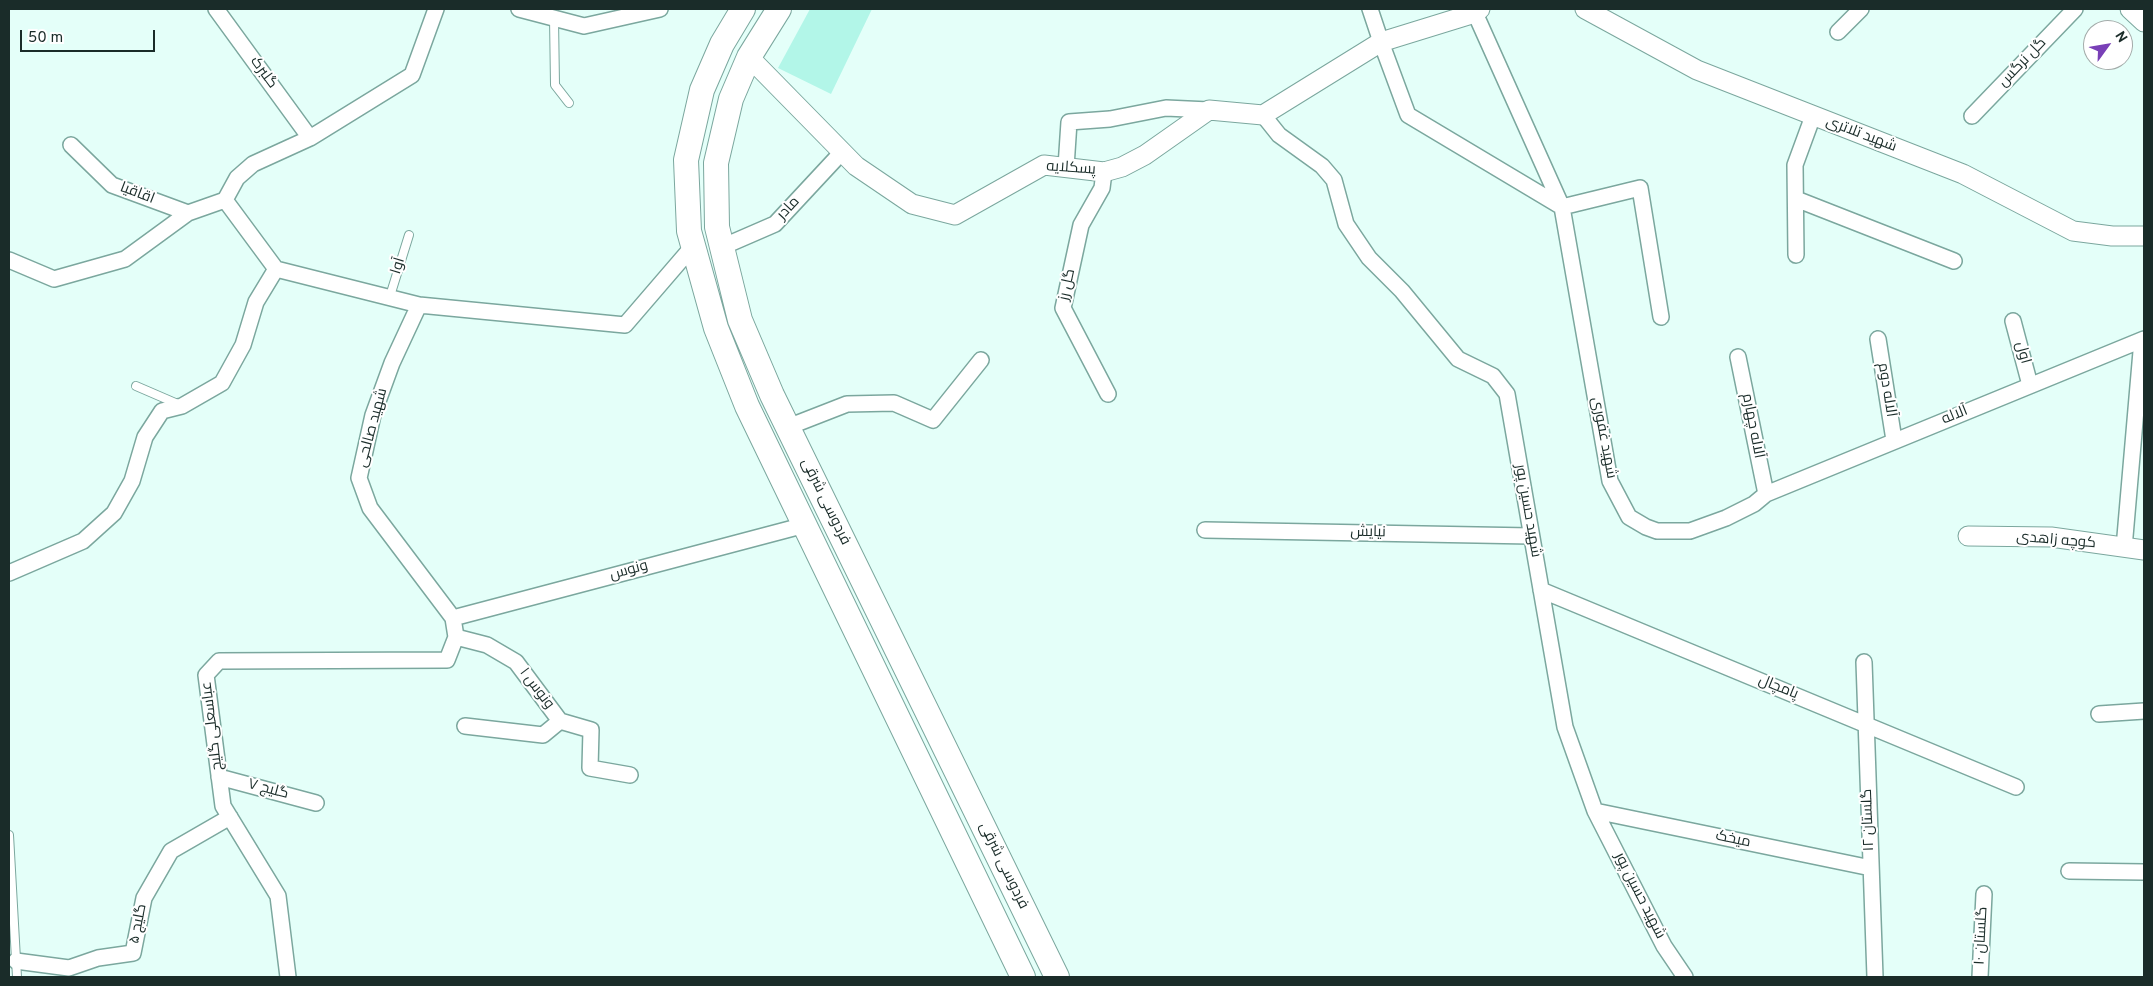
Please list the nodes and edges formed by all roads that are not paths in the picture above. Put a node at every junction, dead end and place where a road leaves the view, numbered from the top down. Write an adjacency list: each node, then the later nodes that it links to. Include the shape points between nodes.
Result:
1 (216, 9): 23 (street, گلبرک)
2 (436, 9): 23 (street, via 412,75)
3 (519, 9): 13 (street)
4 (660, 9): 13 (street, via 584,26)
5 (743, 9): 34 (main road, فردوسی شرقی, via 722,44 702,90 686,160 689,231)
6 (779, 9): 17 (main road, فردوسی شرقی)
7 (1370, 9): 16 (street)
8 (1584, 9): 21 (street, شهید تلاتری, via 1697,70)
9 (1861, 9): 15 (street)
10 (2075, 9): 22 (street, گل نرگس)
11 (2130, 9): 14 (street)
12 (1477, 11): 16 (street); 30 (street, شهید غفوری)
13 (554, 18): 18 (lane, via 555,85)
14 (2144, 22)
15 (1838, 32)
16 (1380, 42): 20 (street); 30 (street, via 1408,115)
17 (749, 57): 25 (street, پسکلایه); 35 (main road, فردوسی شرقی, via 730,100 716,163 717,227)
18 (569, 103)
19 (1209, 110): 20 (street); 26 (street, via 1166,108 1110,119 1069,122); 27 (street, پسکلایه, via 1145,156)
20 (1263, 115): 57 (street, شهید حسین پور, via 1279,136 1322,166 1334,180 1346,224 1369,258 1402,291 1458,359 1493,376 1507,394)
21 (1813, 116): 28 (street, via 1795,165); 33 (street, شهید تلاتری, via 1963,174 2073,231)
22 (1972, 116)
23 (310, 138): 29 (street, via 253,164 237,178)
24 (71, 145): 31 (street, اقاقیا, via 112,185)
25 (842, 152): 26 (street, پسکلایه, via 856,166 912,204 955,215 1044,164); 35 (street, مادر, via 775,224)
26 (1066, 167): 27 (street, پسکلایه)
27 (1104, 172): 50 (street, گل رز, via 1102,188 1081,225 1063,308)
28 (1796, 199): 36 (street); 38 (street)
29 (225, 200): 31 (street); 39 (street)
30 (1562, 208): 42 (street, via 1640,188); 54 (street, شهید غفوری, via 1610,481 1629,517 1657,531 1690,531 1726,518)
31 (188, 213): 37 (street, via 125,259 54,279)
32 (409, 235): 40 (lane, آوا)
33 (2144, 236)
34 (693, 246): 41 (street, via 625,325); 55 (main road, فردوسی شرقی, via 719,337)
35 (722, 247): 52 (main road, فردوسی شرقی, via 740,320)
36 (1796, 256)
37 (9, 260)
38 (1954, 261)
39 (276, 270): 40 (street); 51 (street, via 256,302 243,345 222,383)
40 (390, 296): 41 (street)
41 (419, 305): 63 (street, شهید صالحی, via 392,363 373,415 359,478 370,508)
42 (1662, 317)
43 (2013, 321): 48 (street, اول)
44 (1878, 339): 53 (street, آلاله دوم)
45 (2143, 340): 48 (street, آلاله); 59 (street)
46 (1738, 357): 54 (street, آلاله چهارم)
47 (981, 360): 52 (street, via 933,420 894,403 848,404)
48 (2030, 385): 53 (street, آلاله)
49 (136, 386): 51 (lane)
50 (1108, 394)
51 (182, 406): 61 (street, via 162,411 145,437 132,480 114,513 83,541)
52 (788, 427): 86 (main road, فردوسی شرقی)
53 (1894, 440): 54 (street, آلاله)
54 (1766, 494)
55 (805, 525): 63 (street, ونوس); 85 (main road, فردوسی شرقی)
56 (1205, 530): 57 (street, نیایش)
57 (1531, 536): 62 (street, شهید حسین پور)
58 (1968, 536): 59 (street, کوچه زاهدی, via 2051,537)
59 (2124, 548): 60 (street, کوچه زاهدی)
60 (2144, 550)
61 (9, 573)
62 (1540, 590): 69 (street, پامچال); 75 (street, شهید حسین پور, via 1565,727)
63 (453, 618): 64 (street)
64 (456, 638): 68 (street, ونوس ۱, via 487,645 516,662); 72 (street, عباسعلی گلیج, via 447,660 219,661 206,675)
65 (1864, 662): 69 (street, گلستان ۱۲)
66 (2144, 711): 67 (street)
67 (2099, 714)
68 (560, 720): 70 (street, ونوس ۱, via 543,735); 71 (street, ونوس ۱, via 591,730 590,768)
69 (1866, 725): 73 (street, پامچال); 78 (street, گلستان ۱۲)
70 (465, 726)
71 (630, 774)
72 (220, 777): 74 (street, گلیج ۷); 76 (street, عباسعلی گلیج, via 224,806)
73 (2016, 787)
74 (316, 803)
75 (1595, 812): 78 (street, میخک); 87 (street, شهید حسین پور, via 1664,946)
76 (230, 817): 82 (street, گلیج ۵, via 171,851 144,898 133,953 98,958 68,968); 84 (street, عباسعلی گلیج, via 278,896)
77 (9, 835): 82 (lane)
78 (1871, 868): 88 (street, گلستان ۱۲)
79 (2069, 871): 80 (street)
80 (2144, 872)
81 (1984, 894): 89 (street, گلستان ۱۰)
82 (16, 961): 83 (lane)
83 (17, 977)
84 (288, 977)
85 (1023, 977)
86 (1057, 977)
87 (1686, 977)
88 (1875, 977)
89 (1980, 977)

